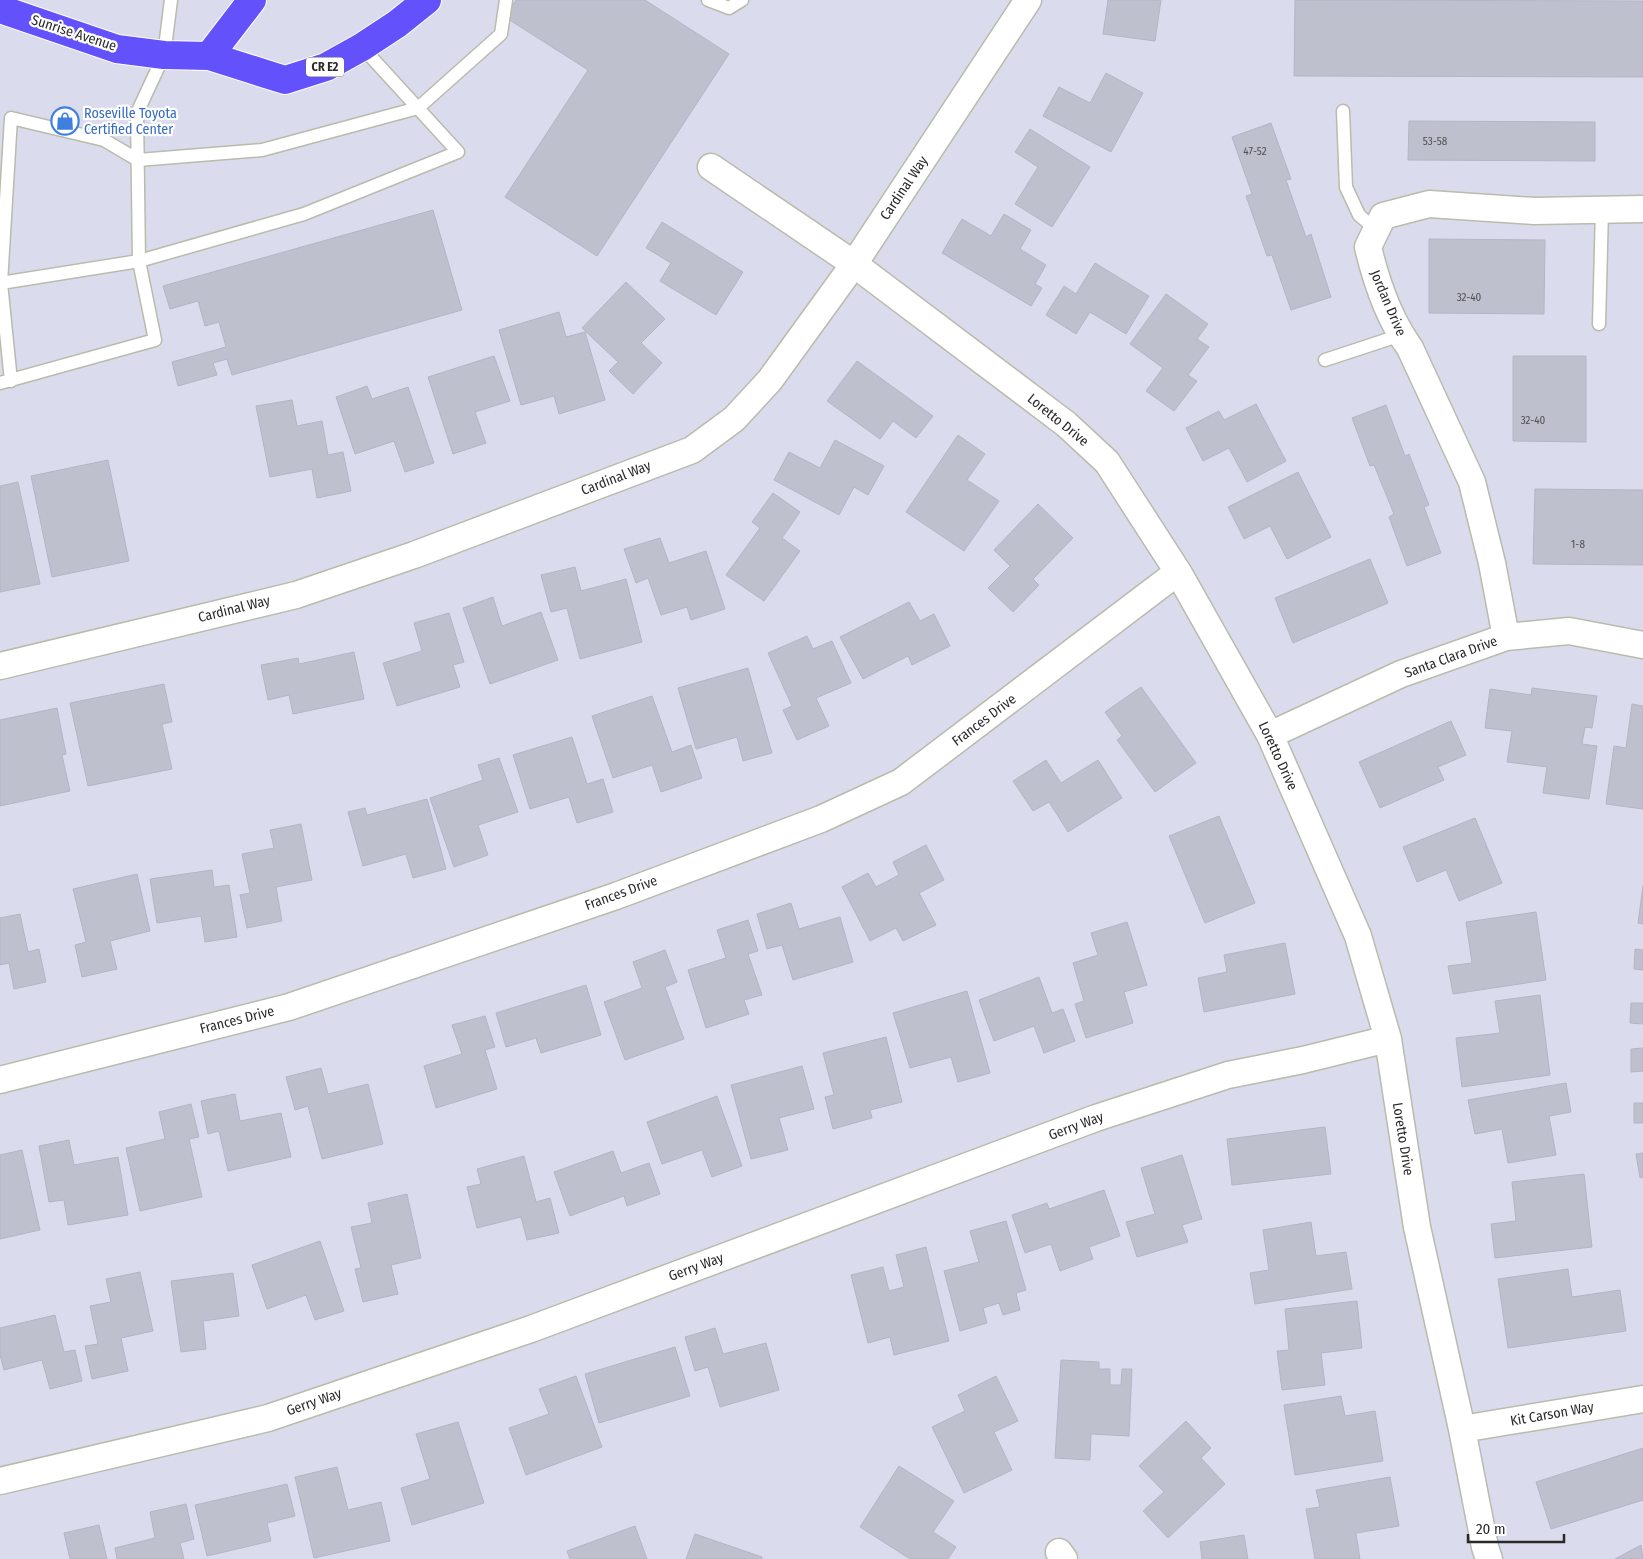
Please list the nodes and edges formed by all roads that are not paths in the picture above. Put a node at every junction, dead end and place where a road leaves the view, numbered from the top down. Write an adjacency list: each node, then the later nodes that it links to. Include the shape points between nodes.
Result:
1 (171, 0): 10 (lane)
2 (252, 0): 11 (main road)
3 (427, 0): 9 (main road, Sunrise Avenue / CR E2)
4 (506, 0): 12 (lane, via 501,34)
5 (708, 0): 6 (lane, via 729,8)
6 (742, 0)
7 (1028, 0): 20 (street, Cardinal Way)
8 (0, 9): 10 (main road, Sunrise Avenue / CR E2, via 117,49)
9 (362, 48): 11 (main road, Sunrise Avenue / CR E2, via 326,67 285,80); 12 (lane)
10 (164, 55): 11 (main road, Sunrise Avenue / CR E2); 14 (lane, via 137,113)
11 (209, 56)
12 (418, 108): 14 (lane, via 262,150); 19 (lane, via 458,152 304,214)
13 (1343, 111): 18 (lane, via 1346,186 1359,215)
14 (138, 160): 19 (lane); 21 (lane, via 104,140 11,118)
15 (711, 167): 20 (street, Loretto Drive)
16 (1643, 209): 17 (street, Jordan Drive)
17 (1602, 210): 18 (street, Jordan Drive, via 1534,211 1429,204 1383,216); 22 (lane)
18 (1376, 230): 23 (street, Jordan Drive, via 1368,246 1374,273)
19 (140, 260): 21 (lane); 25 (lane, via 155,340)
20 (854, 264): 26 (street, Loretto Drive, via 1066,424 1107,462); 29 (street, Cardinal Way, via 770,380 734,419 692,450 414,555 296,594)
21 (1, 283): 25 (lane)
22 (1599, 324)
23 (1400, 335): 24 (lane); 27 (street, Jordan Drive, via 1410,348 1472,482)
24 (1325, 360)
25 (6, 382)
26 (1178, 572): 30 (street, Loretto Drive); 32 (street, Frances Drive, via 901,782 821,818 616,896 289,1007)
27 (1506, 637): 28 (street, Santa Clara Drive, via 1569,631); 30 (street, Santa Clara Drive, via 1401,674)
28 (1643, 645)
29 (0, 666)
30 (1270, 734): 31 (street, Loretto Drive, via 1358,936)
31 (1388, 1039): 34 (street, Loretto Drive, via 1417,1227); 35 (street, Gerry Way, via 1228,1075 1096,1118 531,1329 268,1418)
32 (0, 1080)
33 (1643, 1399): 34 (street, Kit Carson Way)
34 (1462, 1430): 36 (street, Loretto Drive)
35 (0, 1481)
36 (1489, 1559)

